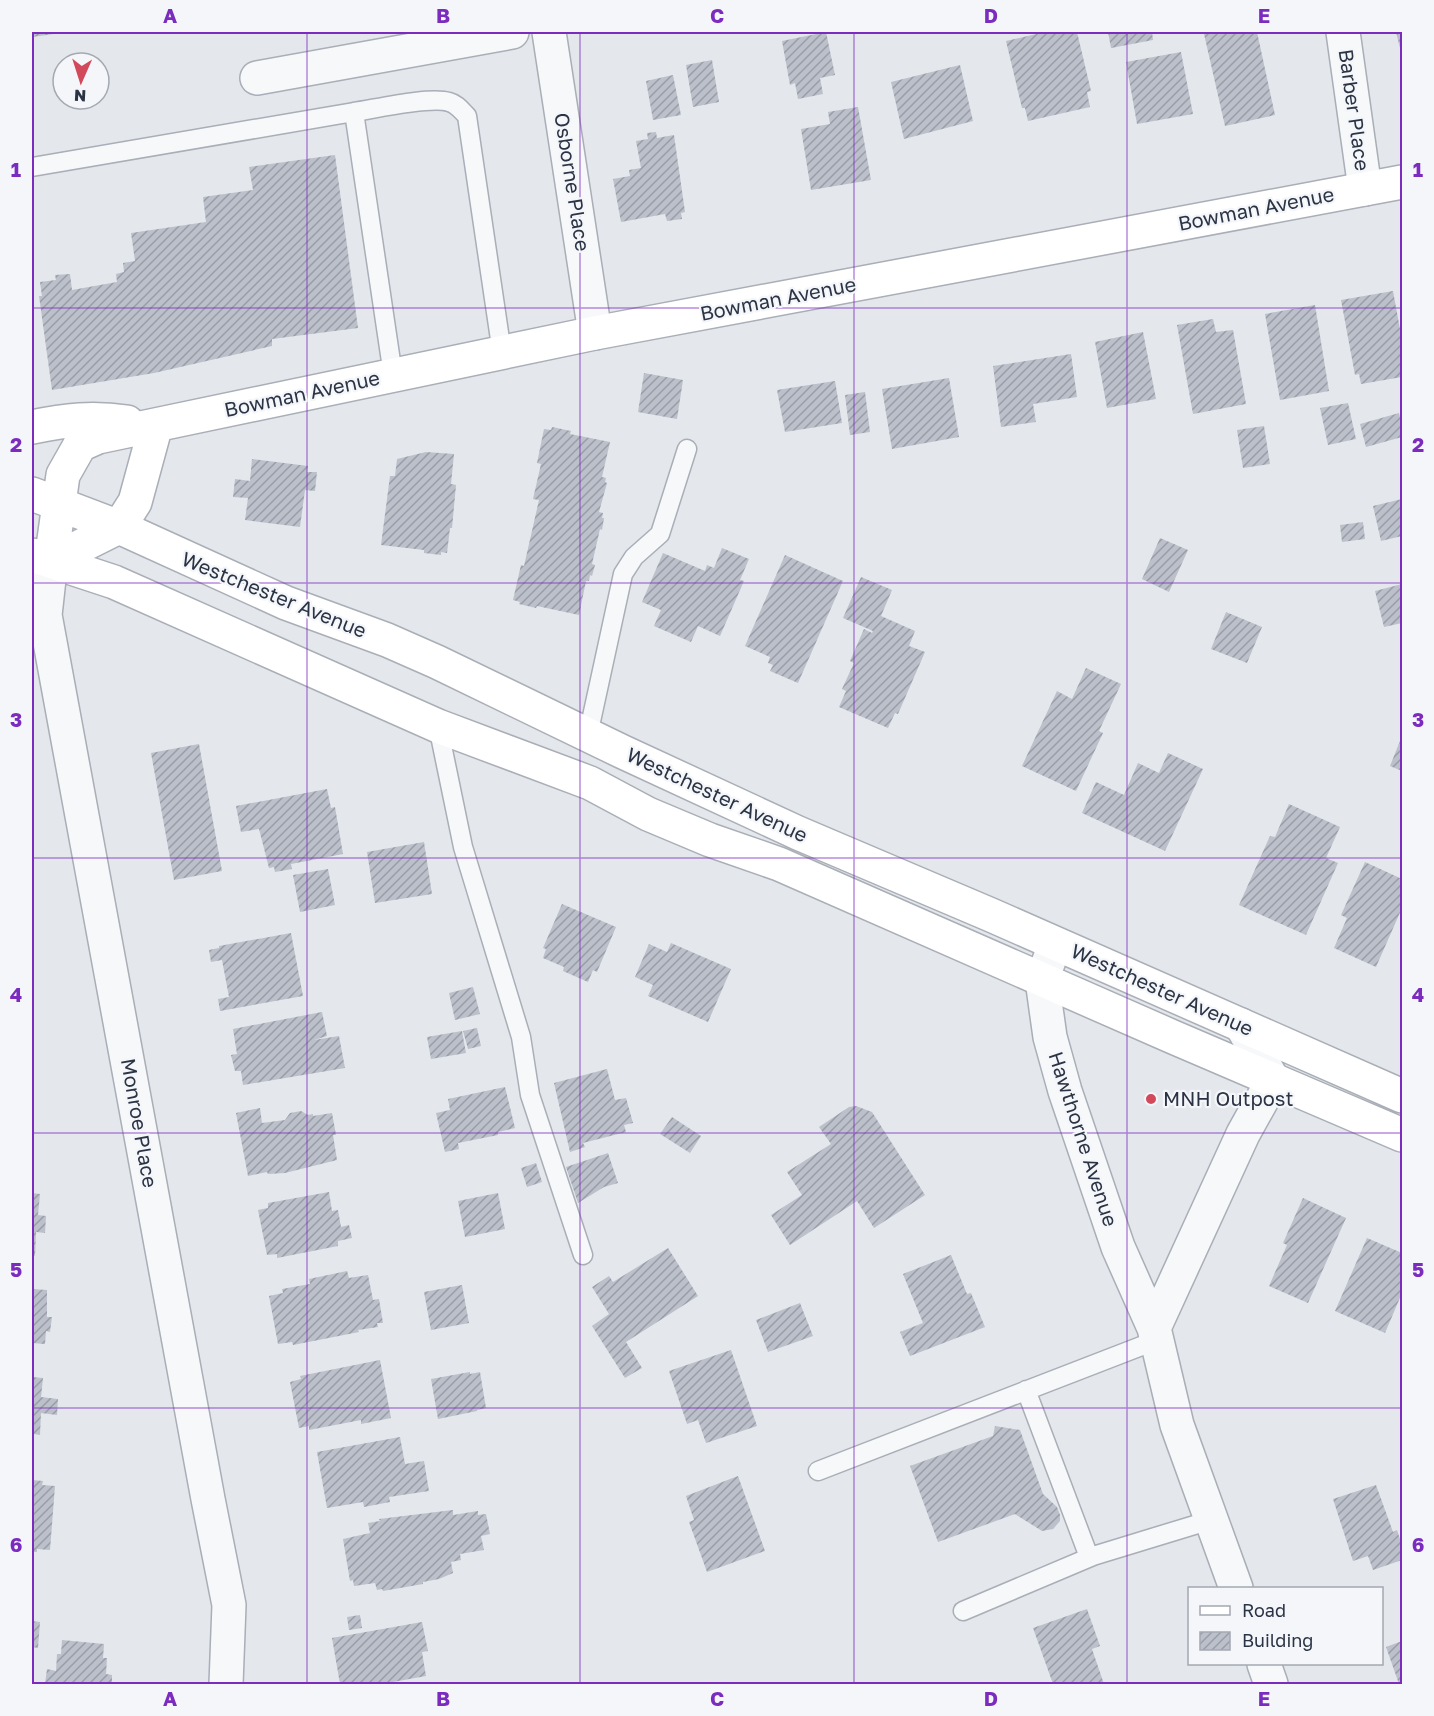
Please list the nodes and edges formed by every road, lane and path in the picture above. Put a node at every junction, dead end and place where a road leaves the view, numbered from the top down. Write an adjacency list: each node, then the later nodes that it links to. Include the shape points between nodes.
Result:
1 (512, 32): 4 (street)
2 (549, 32): 9 (street, Osborne Place)
3 (1343, 32): 8 (street, Barber Place)
4 (257, 78)
5 (354, 112): 6 (lane); 10 (lane, via 447,101 467,116); 11 (lane)
6 (32, 167)
7 (1402, 182): 8 (main road, Bowman Avenue)
8 (1365, 189): 9 (main road, Bowman Avenue)
9 (595, 333): 10 (main road, Bowman Avenue)
10 (502, 352): 11 (main road, Bowman Avenue)
11 (393, 375): 12 (main road, Bowman Avenue)
12 (156, 425): 13 (main road, via 99,418); 15 (main road, Bowman Avenue, via 98,437 80,445); 16 (main road, via 135,502)
13 (32, 427)
14 (687, 449): 19 (lane, via 660,534 634,557 623,574)
15 (45, 499): 16 (main road, Westchester Avenue); 17 (main road, Bowman Avenue)
16 (119, 527): 17 (main road); 19 (main road, Westchester Avenue, via 286,603 437,662)
17 (41, 558): 18 (main road, Westchester Avenue, via 114,582); 35 (street, Monroe Place, via 45,615 229,1605)
18 (438, 726): 21 (main road, Westchester Avenue, via 590,783 648,814 779,864); 26 (lane, via 464,846 521,1037 530,1095)
19 (588, 735): 20 (main road, Westchester Avenue, via 798,833)
20 (1055, 944): 21 (street, Hawthorne Avenue); 22 (main road, Westchester Avenue)
21 (1042, 980): 23 (main road, Westchester Avenue); 27 (street, Hawthorne Avenue, via 1050,1037 1065,1091 1118,1247)
22 (1241, 1025): 23 (street); 24 (main road, Westchester Avenue)
23 (1273, 1080): 25 (main road, Westchester Avenue); 27 (street, via 1243,1134)
24 (1402, 1096)
25 (1402, 1135)
26 (583, 1255)
27 (1156, 1334): 28 (lane); 30 (street, Hawthorne Avenue, via 1177,1425)
28 (1026, 1390): 29 (lane); 31 (lane)
29 (818, 1471)
30 (1211, 1520): 31 (lane); 32 (street, Hawthorne Avenue)
31 (1089, 1557): 33 (lane)
32 (1236, 1587)
33 (963, 1611)
34 (1264, 1665): 36 (street)
35 (226, 1684)
36 (1271, 1684)

